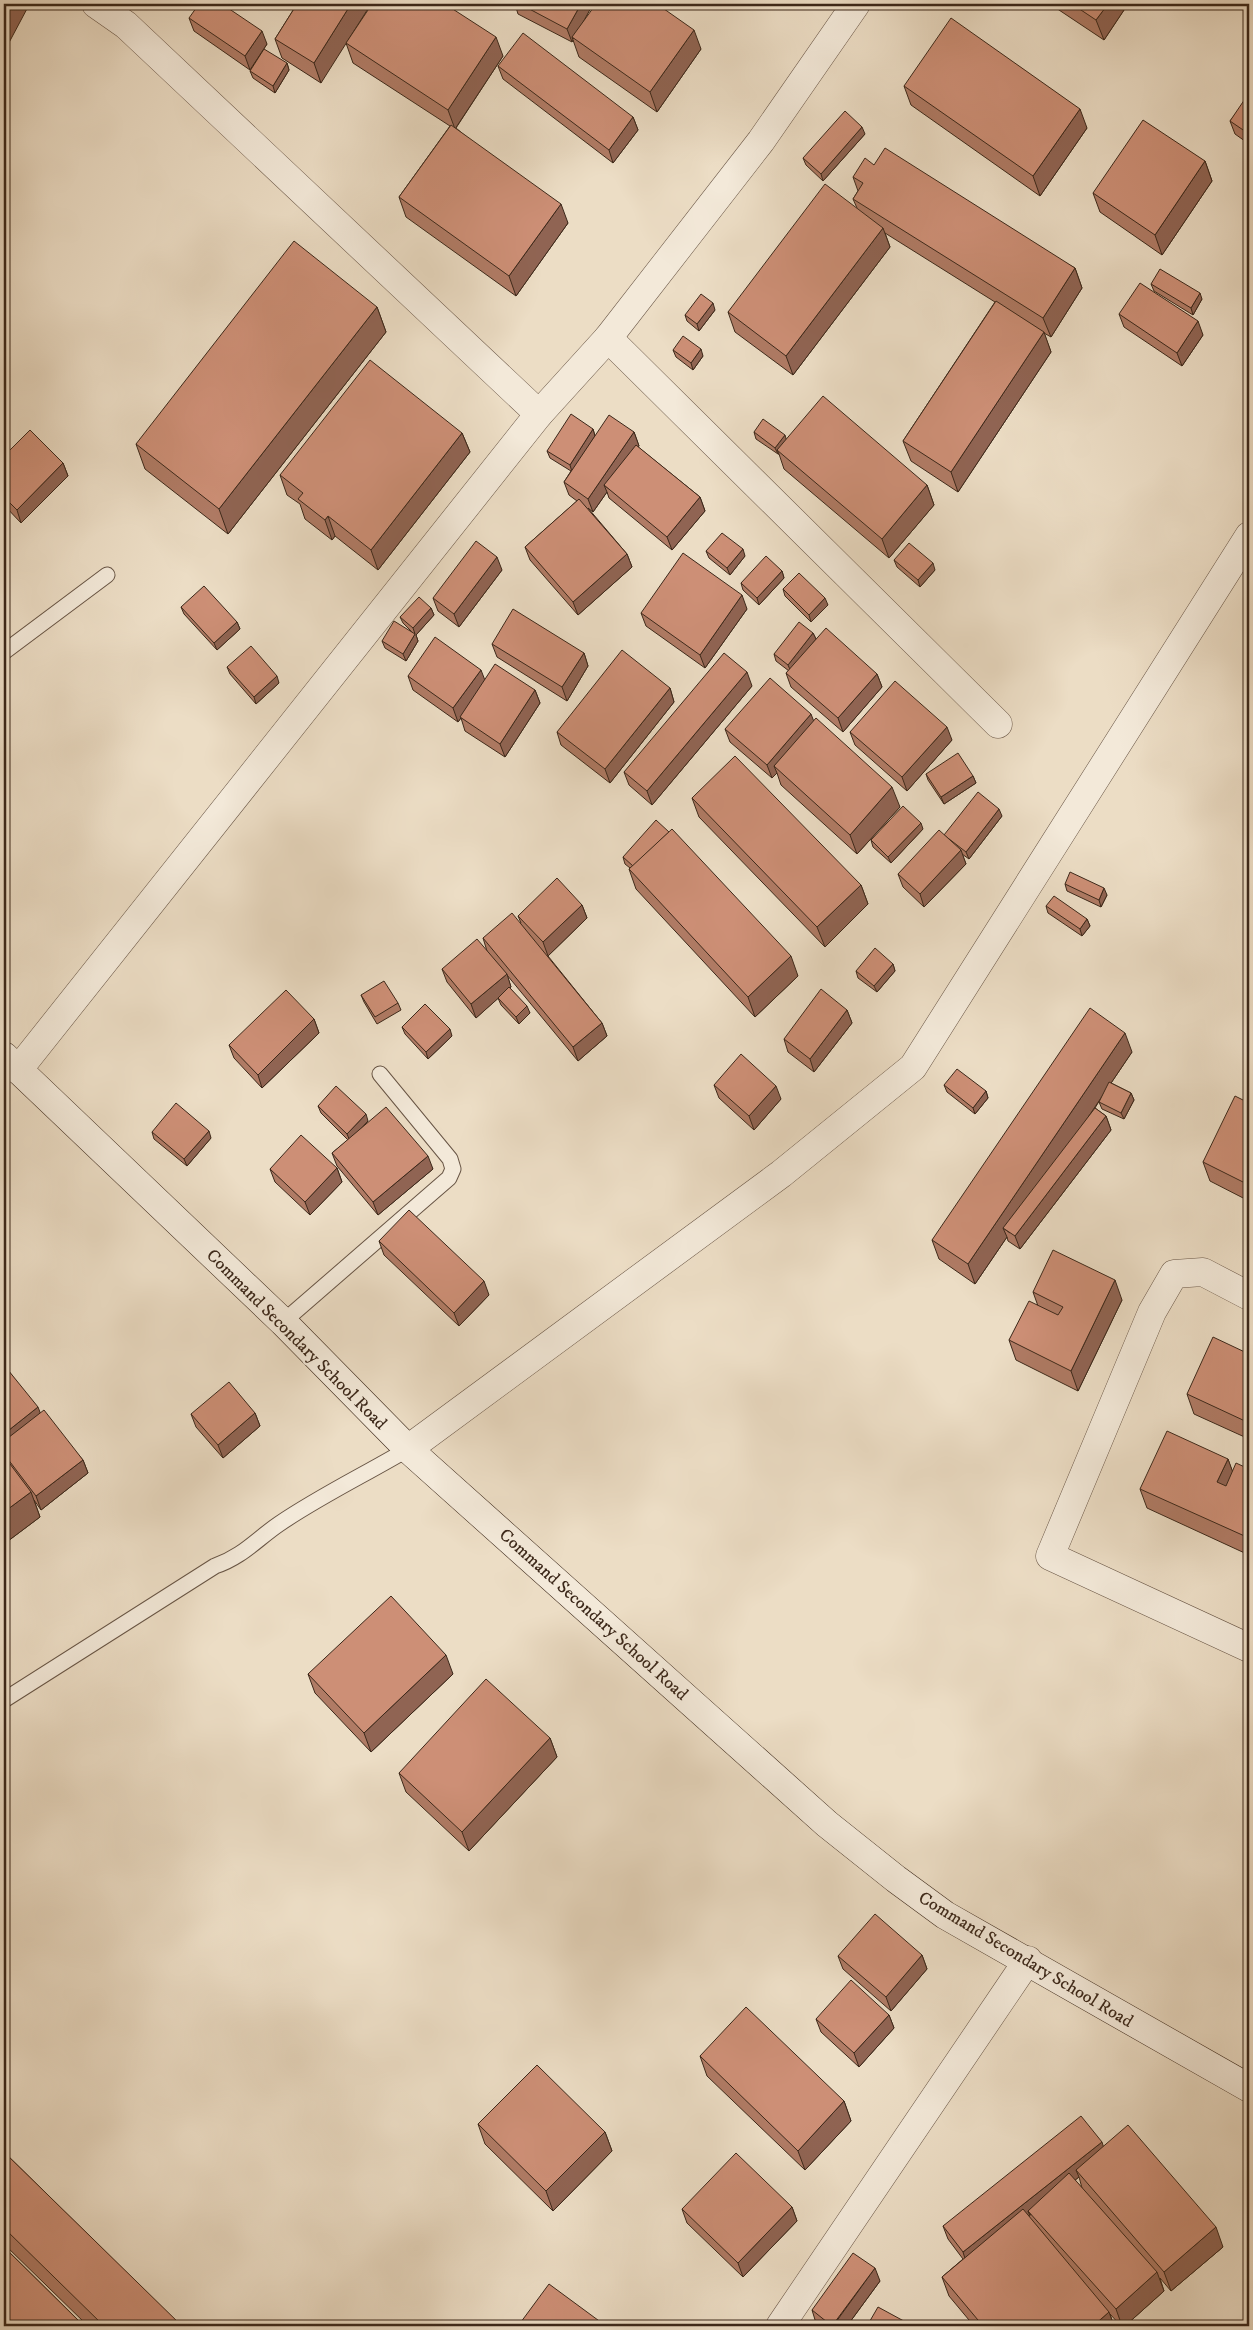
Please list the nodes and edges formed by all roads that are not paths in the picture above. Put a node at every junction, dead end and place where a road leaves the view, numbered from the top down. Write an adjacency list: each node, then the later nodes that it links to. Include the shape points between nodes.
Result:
1 (96, 4): 4 (street, via 126,25)
2 (856, 4): 3 (street, via 761,142)
3 (608, 338): 4 (street); 8 (street)
4 (539, 414): 9 (street)
5 (1249, 536): 13 (street, via 912,1066 781,1174)
6 (107, 575): 7 (lane)
7 (4, 652)
8 (998, 724)
9 (11, 1063): 12 (street, Command Secondary School Road)
10 (380, 1074): 12 (lane, via 450,1159 453,1169 449,1178)
11 (1249, 1296): 14 (street, via 1203,1272 1174,1274 1152,1312 1050,1556)
12 (283, 1322): 13 (street, Command Secondary School Road)
13 (408, 1449): 15 (lane, via 279,1525 248,1550 216,1566); 16 (street, Command Secondary School Road, via 827,1824 945,1915)
14 (1249, 1648)
15 (4, 1700)
16 (1028, 1960): 17 (street, Command Secondary School Road, via 1091,2000); 18 (street)
17 (1249, 2088)
18 (780, 2326)

